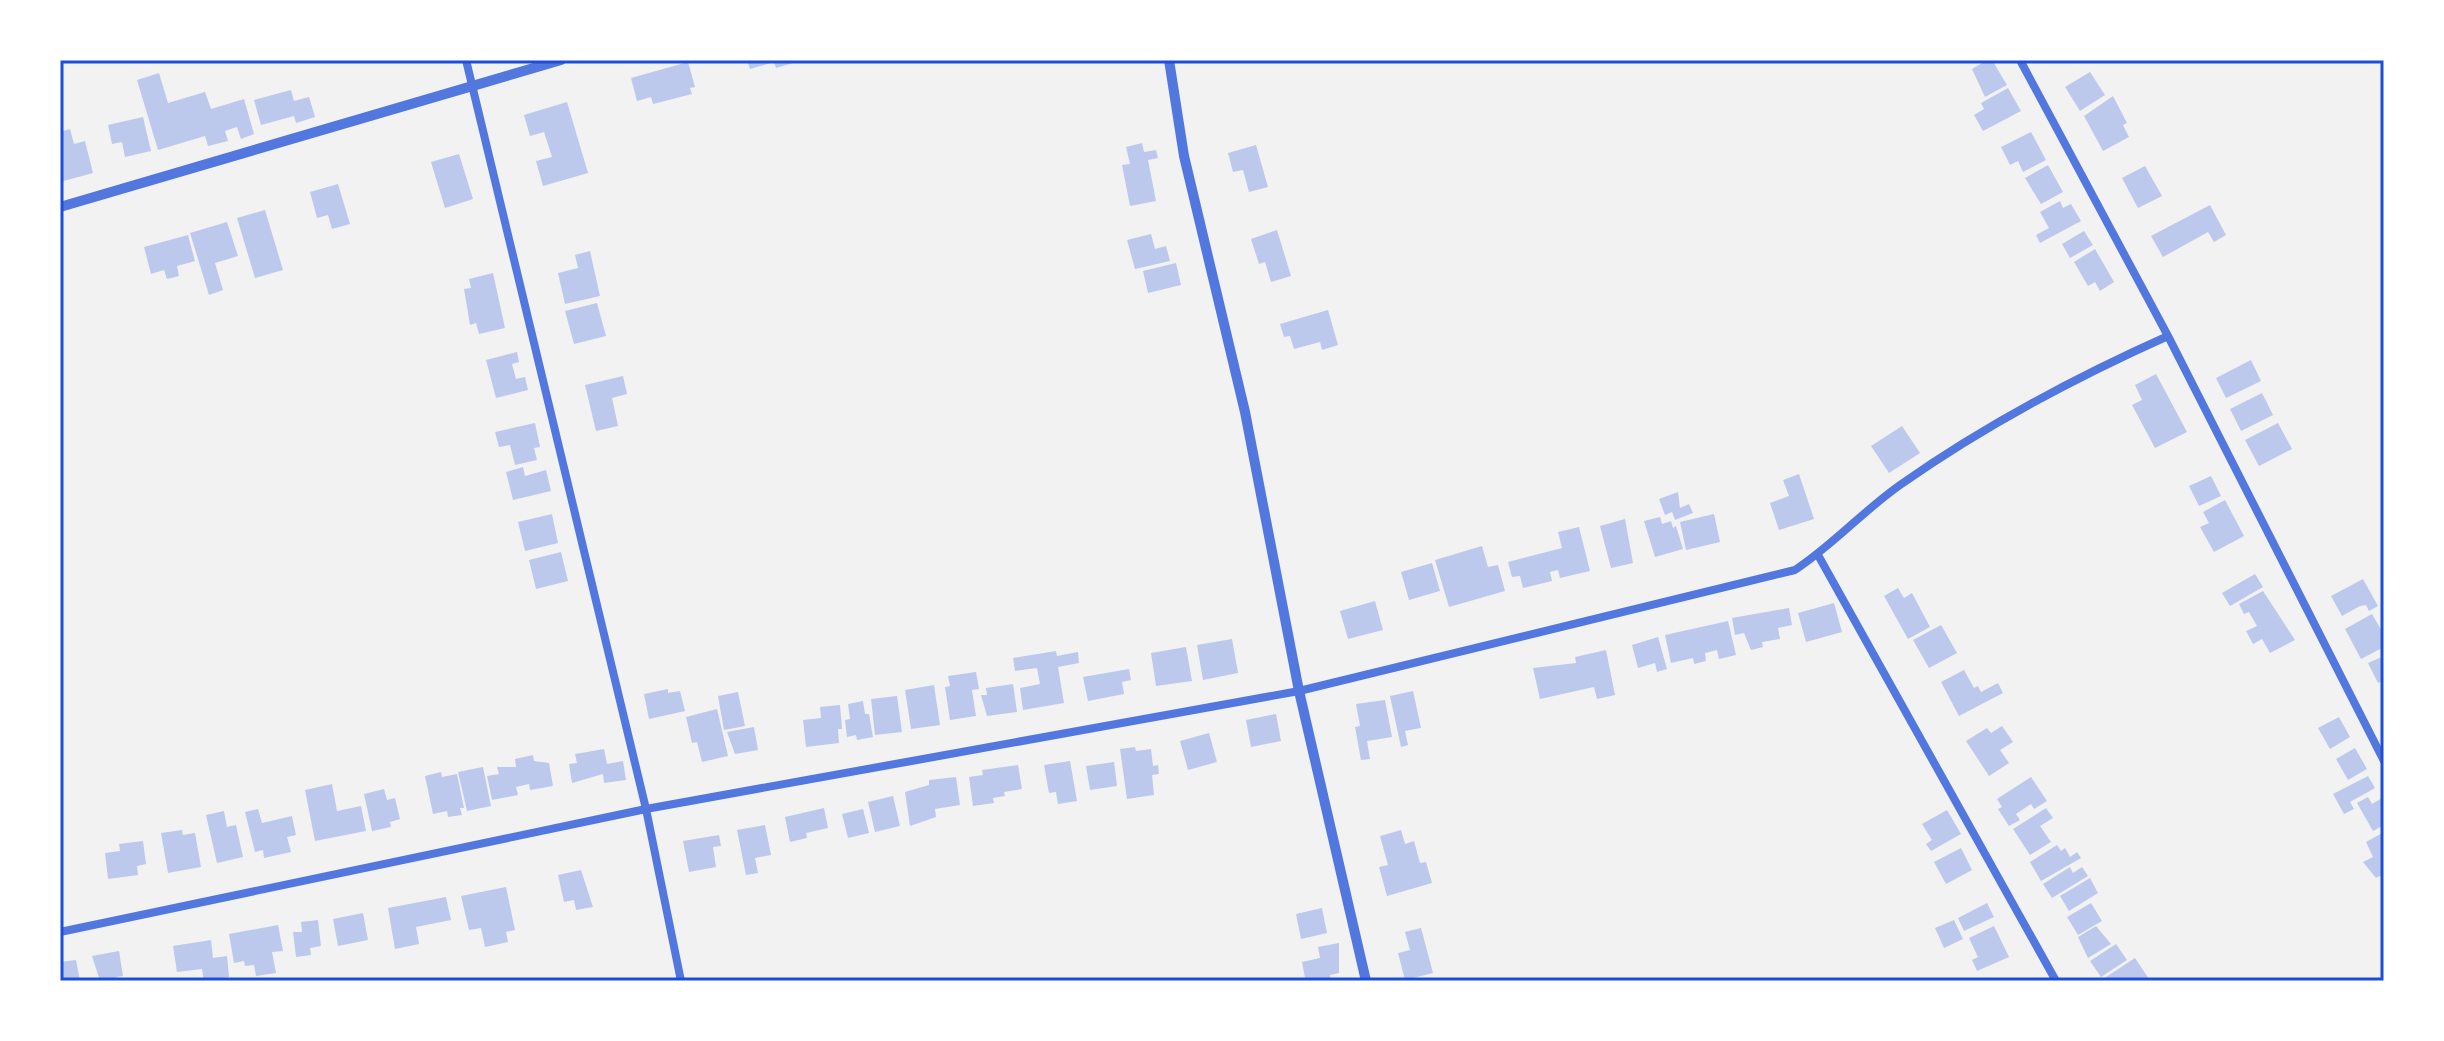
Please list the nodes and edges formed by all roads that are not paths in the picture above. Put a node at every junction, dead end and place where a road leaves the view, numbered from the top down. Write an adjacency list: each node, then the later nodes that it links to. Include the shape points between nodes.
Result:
1 (466, 60): 5 (street)
2 (561, 60): 5 (street)
3 (1169, 60): 9 (street, via 1184,156 1245,412)
4 (2020, 60): 7 (street)
5 (475, 87): 6 (street); 11 (street)
6 (60, 207)
7 (2168, 336): 8 (street, via 2003,418 1897,487); 10 (street)
8 (1818, 555): 9 (street, via 1795,570); 15 (street)
9 (1299, 691): 11 (street); 14 (street)
10 (2384, 761)
11 (646, 809): 12 (street); 13 (street)
12 (60, 932)
13 (681, 981)
14 (1366, 981)
15 (2056, 981)

